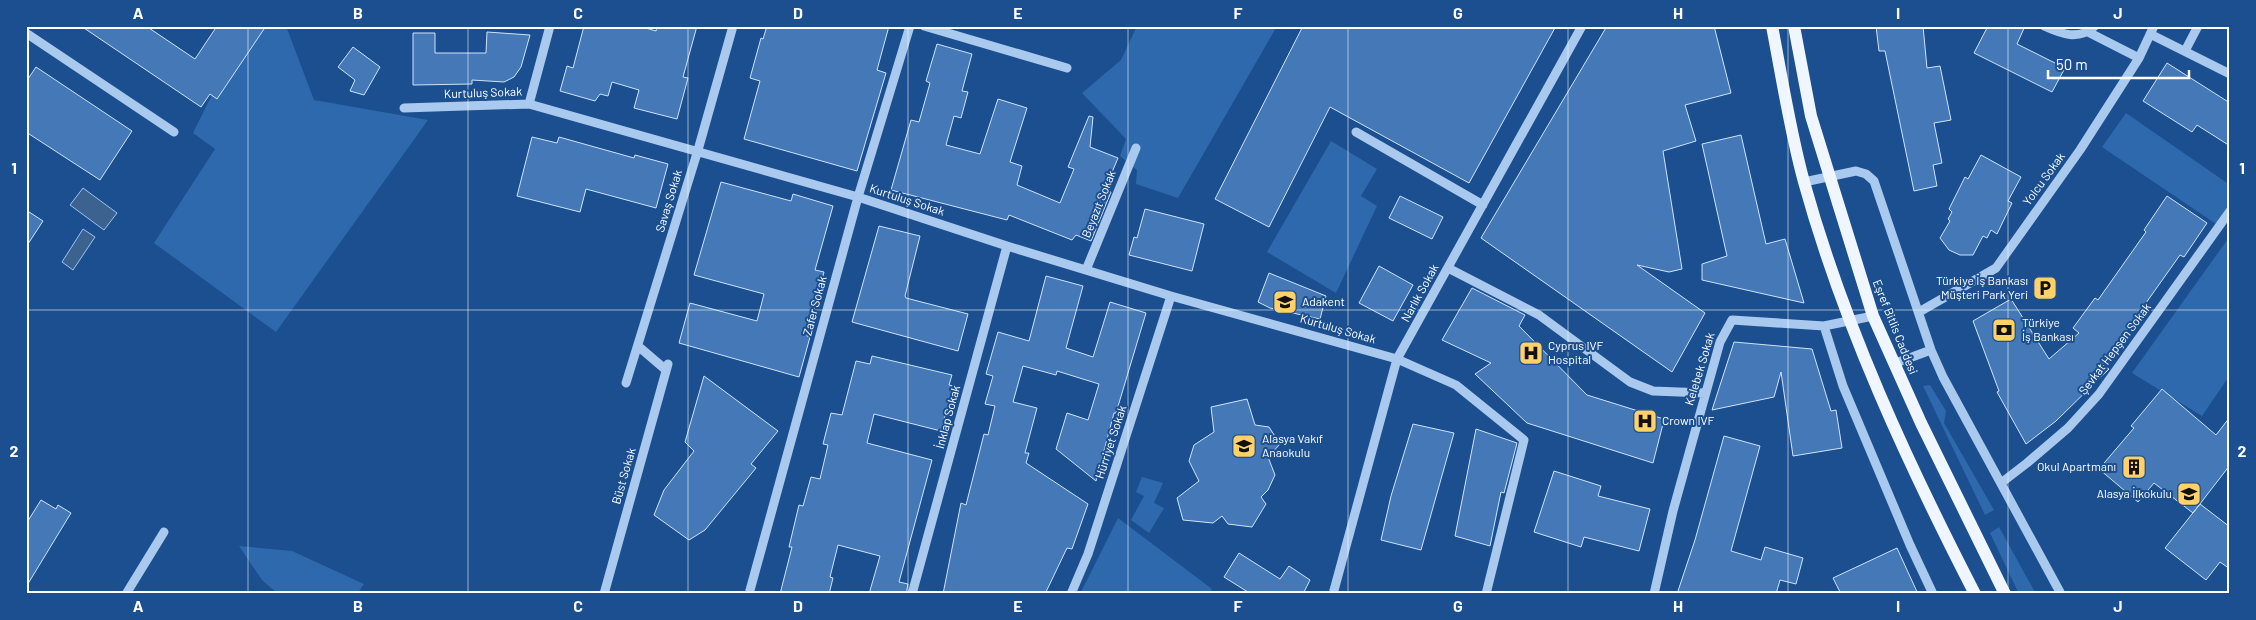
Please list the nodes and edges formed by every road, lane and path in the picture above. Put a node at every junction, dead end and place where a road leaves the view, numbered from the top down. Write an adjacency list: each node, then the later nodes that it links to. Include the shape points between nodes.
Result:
1 (550, 26): 17 (street)
2 (733, 26): 22 (street, Savaş Sokak)
3 (910, 26): 25 (street, Zafer Sokak)
4 (924, 26): 15 (street)
5 (1582, 26): 26 (street, Narlık Sokak)
6 (1772, 26): 24 (main road)
7 (1794, 26): 23 (main road, Eşref Bitlis Caddesi, via 1811,116)
8 (2044, 26): 10 (street, via 2066,36 2078,36)
9 (2198, 26): 13 (street)
10 (2091, 29): 14 (street)
11 (2152, 30): 13 (street); 14 (street, Yolcu Sokak)
12 (26, 33): 19 (street)
13 (2185, 51): 16 (street)
14 (2139, 58): 32 (street, Yolcu Sokak, via 2080,150 1996,268)
15 (1067, 68)
16 (2230, 74)
17 (529, 104): 18 (street, Kurtuluş Sokak); 22 (street, Kurtuluş Sokak)
18 (404, 108)
19 (174, 132)
20 (1356, 132): 26 (street)
21 (1136, 148): 30 (street, Beyazıt Sokak)
22 (698, 150): 25 (street, Kurtuluş Sokak); 36 (street, Savaş Sokak)
23 (1829, 177): 24 (street); 32 (street, via 1856,171 1874,180); 33 (main road, Eşref Bitlis Caddesi)
24 (1804, 182): 34 (main road)
25 (858, 197): 28 (street, Kurtuluş Sokak); 46 (street, Zafer Sokak)
26 (1483, 205): 29 (street, Narlık Sokak)
27 (2230, 212): 42 (street, Şevkat Hepşen Sokak, via 2099,394 2068,428)
28 (1007, 246): 30 (street, Kurtuluş Sokak); 47 (street, İnklap Sokak)
29 (1448, 268): 38 (street, Narlık Sokak); 41 (street, via 1539,315 1630,382 1653,390)
30 (1086, 270): 31 (street, Kurtuluş Sokak)
31 (1171, 296): 38 (street, Kurtuluş Sokak); 48 (street, Hürriyet Sokak, via 1088,554)
32 (1919, 312): 37 (street)
33 (1873, 316): 34 (street, Kelebek Sokak); 39 (main road, Eşref Bitlis Caddesi)
34 (1850, 322): 35 (street, Kelebek Sokak); 53 (main road, via 1897,434)
35 (1824, 326): 41 (street, Kelebek Sokak, via 1732,320 1720,342); 52 (street, via 1843,386)
36 (638, 346): 40 (street, Savaş Sokak); 45 (street, Büst Sokak, via 667,367)
37 (1931, 350): 39 (street); 42 (street, via 1959,409)
38 (1397, 359): 49 (street, Narlık Sokak); 50 (street, Kurtuluş Sokak, via 1456,385 1524,440)
39 (1894, 364): 54 (main road, Eşref Bitlis Caddesi)
40 (626, 383)
41 (1705, 393): 51 (street, Kelebek Sokak)
42 (2001, 483): 55 (street)
43 (164, 532): 44 (street)
44 (126, 594)
45 (604, 594)
46 (749, 594)
47 (912, 594)
48 (1071, 594)
49 (1333, 594)
50 (1486, 594)
51 (1654, 594)
52 (1932, 594)
53 (1975, 594)
54 (2005, 594)
55 (2061, 594)

